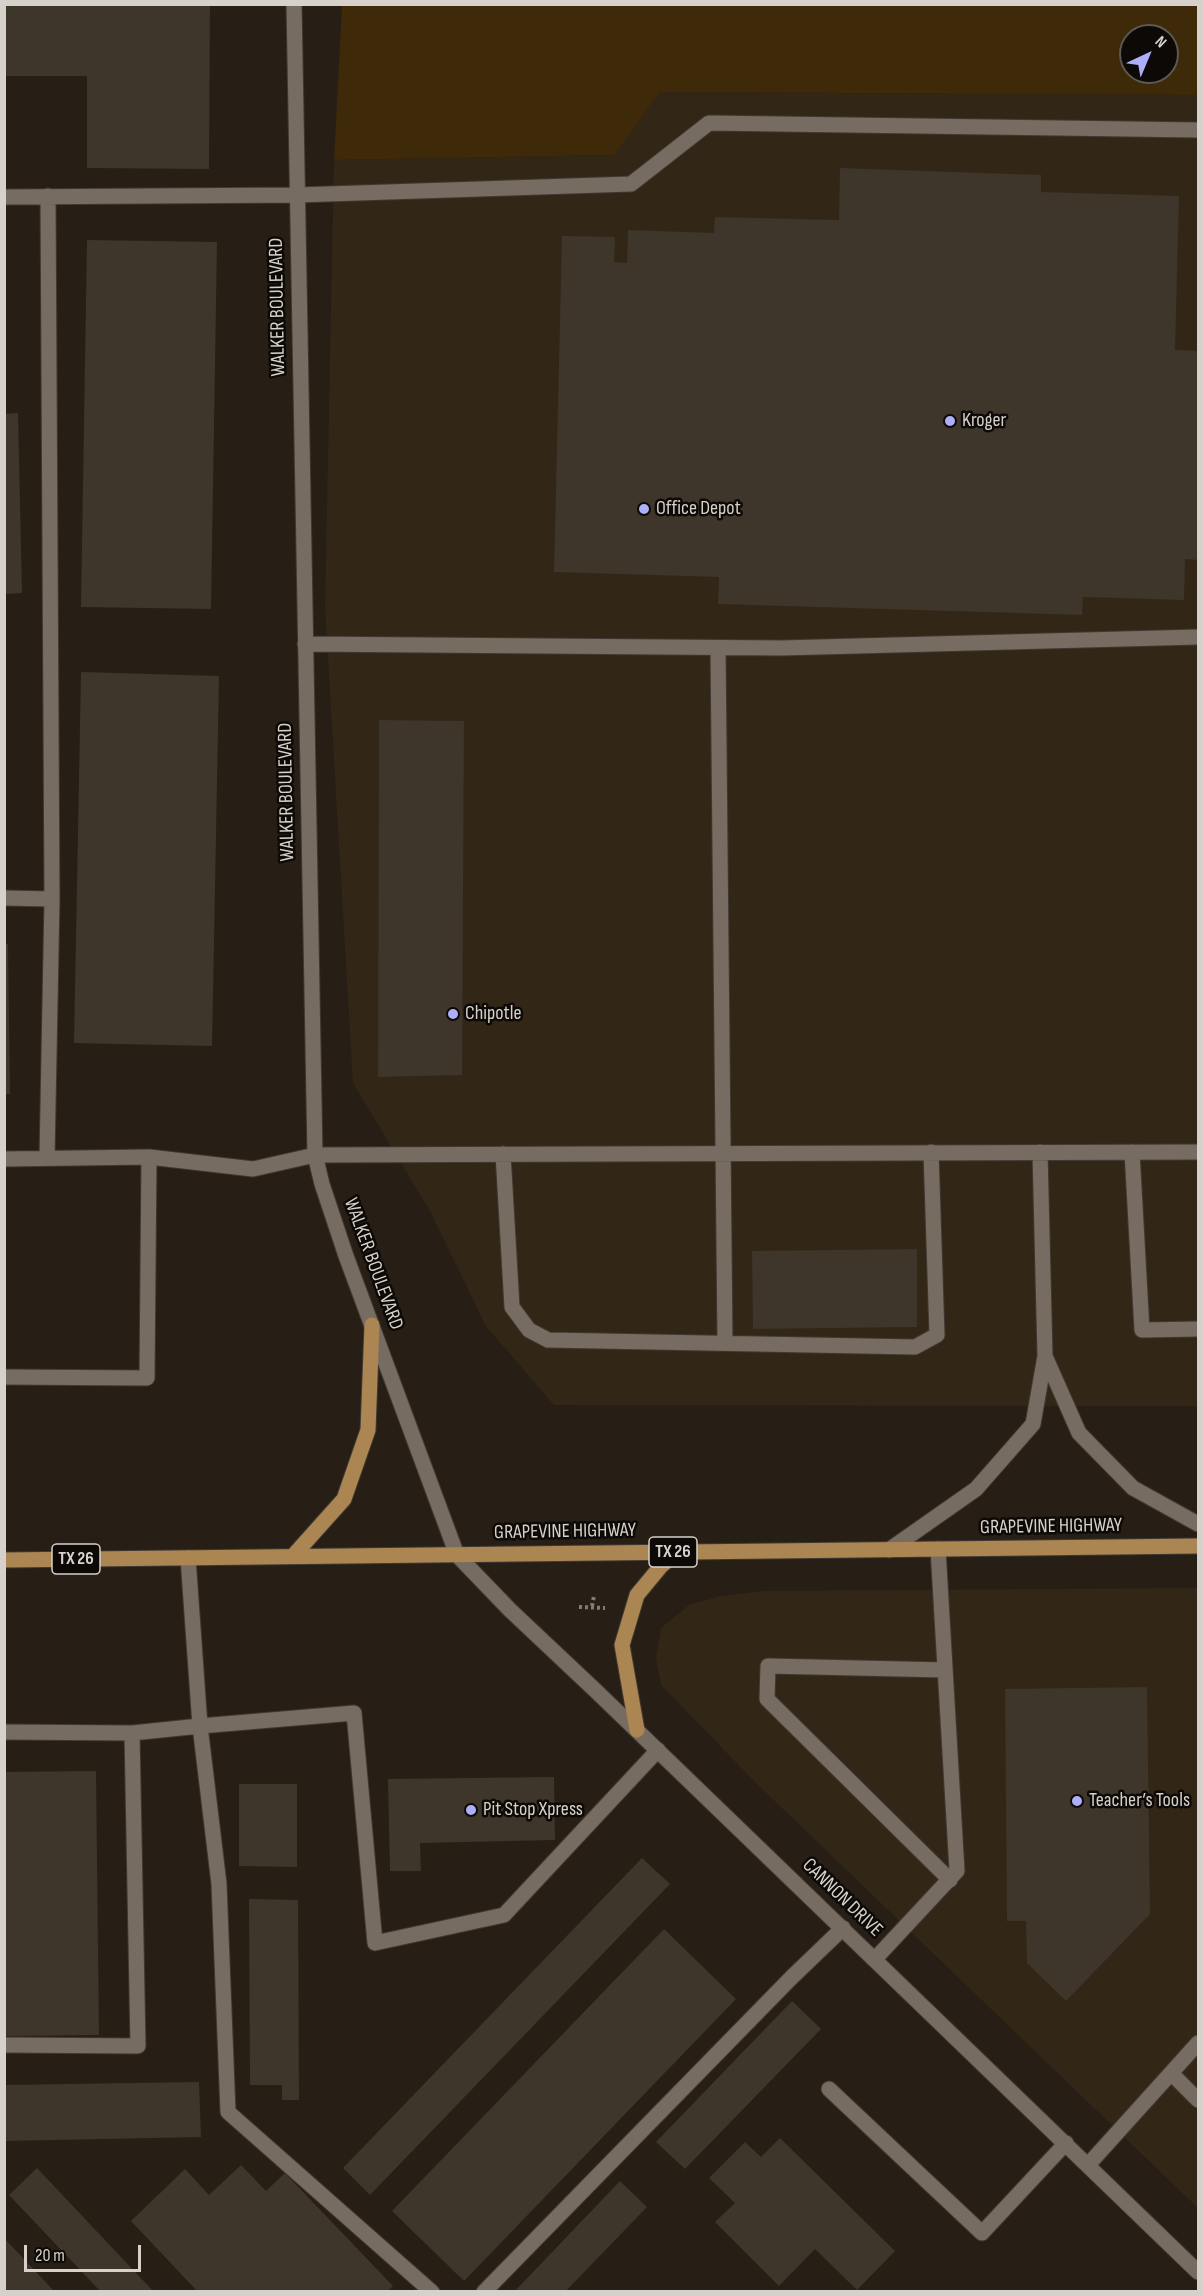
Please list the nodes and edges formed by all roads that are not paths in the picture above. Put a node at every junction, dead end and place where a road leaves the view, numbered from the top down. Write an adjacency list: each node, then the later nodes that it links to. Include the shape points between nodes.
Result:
1 (294, 4): 3 (street, WALKER BOULEVARD)
2 (1198, 130): 3 (street, via 709,123 631,183)
3 (297, 195): 4 (street); 7 (street, WALKER BOULEVARD)
4 (48, 196): 5 (street); 10 (street)
5 (4, 197)
6 (1198, 637): 8 (street)
7 (305, 644): 8 (street); 16 (street, WALKER BOULEVARD)
8 (718, 648): 15 (street)
9 (4, 898): 10 (street)
10 (52, 899): 19 (street)
11 (931, 1152): 12 (street); 15 (street); 23 (street, via 937,1335 915,1347)
12 (1040, 1152): 13 (street); 24 (street)
13 (1132, 1152): 14 (street); 22 (street, via 1142,1330)
14 (1198, 1152)
15 (722, 1154): 17 (street); 23 (street)
16 (315, 1155): 17 (street); 18 (street, via 253,1169); 21 (street, WALKER BOULEVARD)
17 (503, 1155): 23 (street, via 512,1307 529,1330 548,1340)
18 (149, 1157): 19 (street); 25 (street, via 147,1378)
19 (46, 1158): 20 (street)
20 (4, 1159)
21 (372, 1325): 31 (street, WALKER BOULEVARD); 32 (main road, via 368,1430 344,1499)
22 (1198, 1329)
23 (725, 1343)
24 (1045, 1356): 26 (street, via 1079,1433 1133,1488); 29 (street, via 1033,1424 976,1489)
25 (4, 1377)
26 (1198, 1524)
27 (1198, 1546): 28 (main road, GRAPEVINE HIGHWAY / TX 26)
28 (938, 1549): 29 (main road, GRAPEVINE HIGHWAY / TX 26); 35 (street)
29 (889, 1550): 30 (main road, GRAPEVINE HIGHWAY / TX 26)
30 (677, 1552): 31 (main road, GRAPEVINE HIGHWAY / TX 26); 37 (main road, via 637,1595 622,1645)
31 (457, 1555): 32 (main road, GRAPEVINE HIGHWAY / TX 26); 37 (street, CANNON DRIVE)
32 (293, 1556): 33 (main road, GRAPEVINE HIGHWAY / TX 26)
33 (188, 1558): 34 (main road, GRAPEVINE HIGHWAY / TX 26); 36 (street)
34 (4, 1560)
35 (945, 1670): 41 (street, via 957,1871); 41 (street, via 768,1666 767,1699)
36 (200, 1726): 39 (street); 40 (street, via 354,1713 375,1942 504,1915); 52 (street, via 219,1884 228,2112)
37 (637, 1730): 40 (street, CANNON DRIVE)
38 (4, 1732): 39 (street)
39 (132, 1733): 45 (street, via 138,2046)
40 (658, 1750): 42 (street, CANNON DRIVE)
41 (950, 1880): 43 (street)
42 (843, 1928): 43 (street, CANNON DRIVE); 53 (street)
43 (875, 1959): 49 (street, CANNON DRIVE)
44 (1198, 2043): 46 (street)
45 (4, 2045)
46 (1171, 2073): 48 (street); 50 (street)
47 (829, 2089): 49 (street, via 982,2232)
48 (1198, 2100)
49 (1066, 2143): 50 (street, CANNON DRIVE)
50 (1088, 2165): 51 (street, CANNON DRIVE)
51 (1198, 2272)
52 (432, 2292)
53 (484, 2292)

